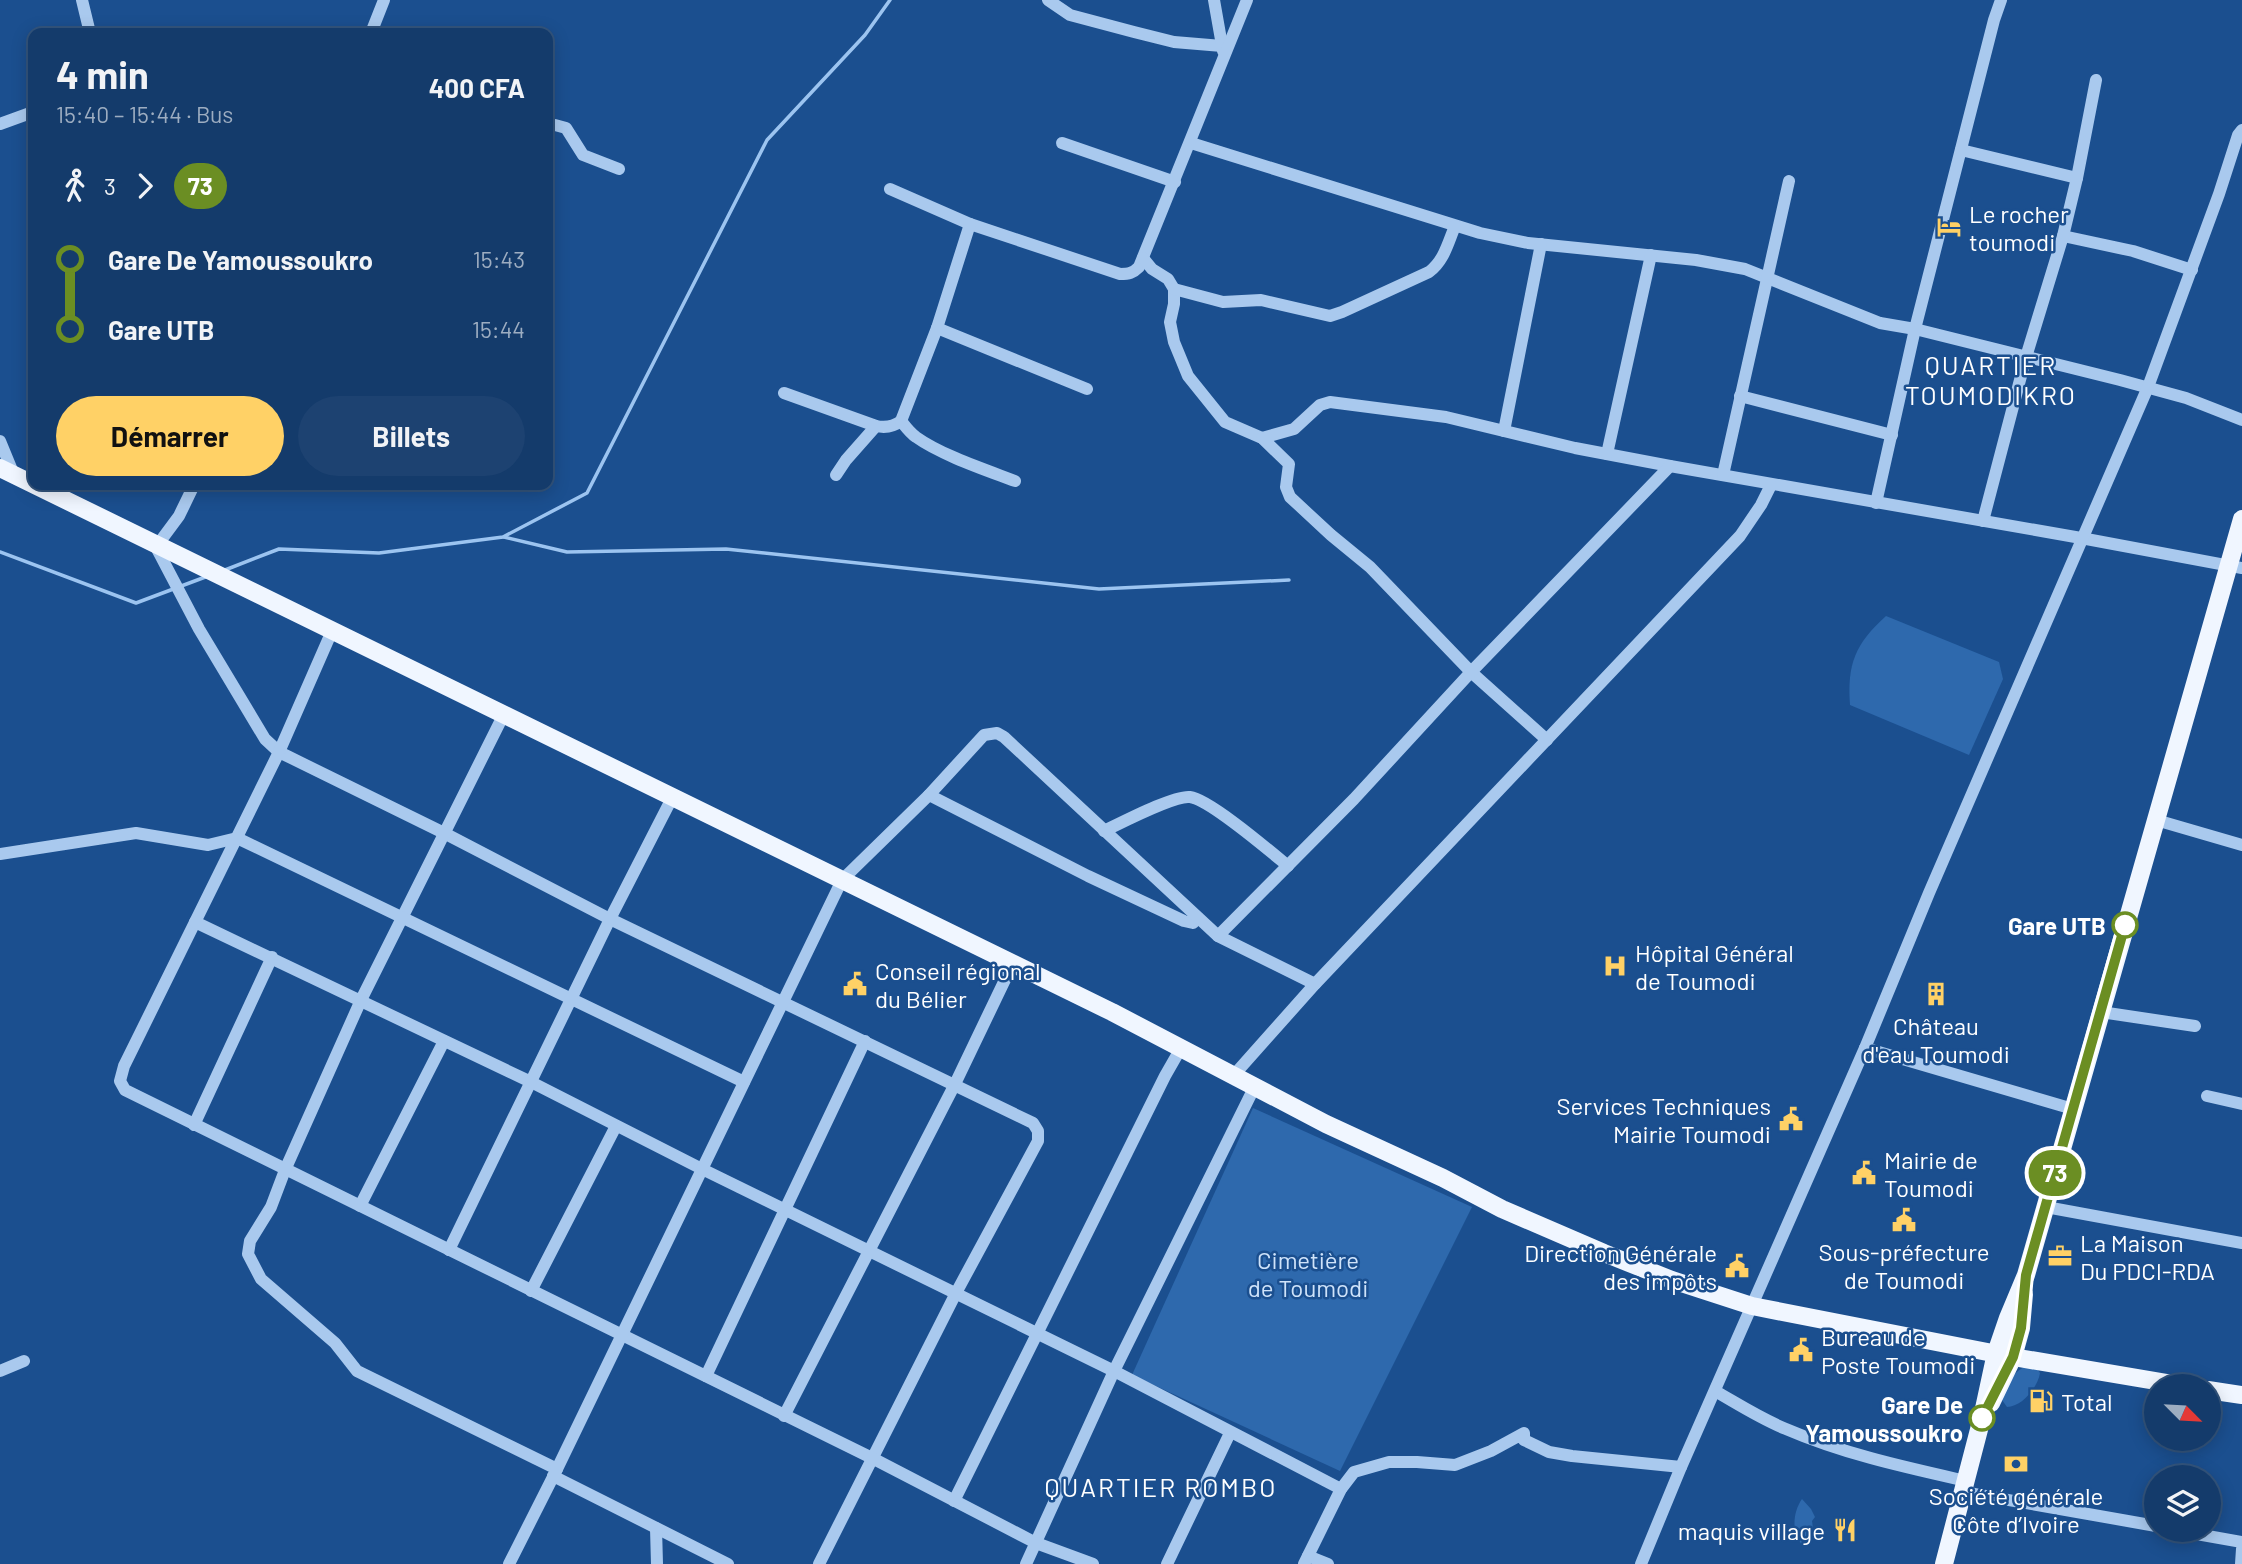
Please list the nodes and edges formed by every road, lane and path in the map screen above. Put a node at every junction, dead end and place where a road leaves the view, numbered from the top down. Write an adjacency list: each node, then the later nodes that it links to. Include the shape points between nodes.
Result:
1 (82, 0): 7 (street)
2 (384, 0): 8 (street)
3 (1048, 0): 9 (street, via 1070,15)
4 (1214, 0): 9 (street)
5 (1247, 0): 9 (street)
6 (2001, 0): 17 (street)
7 (89, 28)
8 (373, 28)
9 (1223, 52): 15 (street)
10 (2096, 80): 19 (street)
11 (28, 114): 12 (street)
12 (0, 124)
13 (553, 125): 18 (street, via 566,128 583,155)
14 (2242, 130): 29 (street)
15 (1191, 143): 21 (street); 24 (street)
16 (1062, 144): 21 (street)
17 (1961, 150): 19 (street); 33 (street)
18 (619, 169)
19 (2077, 178): 25 (street)
20 (1789, 181): 30 (street)
21 (1175, 182): 28 (street)
22 (890, 188): 23 (street)
23 (970, 224): 28 (street, via 1120,274 1135,271); 32 (street)
24 (1455, 226): 26 (street); 31 (street, via 1443,257 1429,272 1330,316 1261,300 1223,302)
25 (2063, 236): 29 (street); 34 (street)
26 (1542, 244): 27 (street); 42 (street)
27 (1651, 255): 30 (street, via 1725,264); 46 (street)
28 (1143, 258): 31 (street)
29 (2192, 270): 35 (street)
30 (1769, 277): 33 (street, via 1864,318); 38 (street)
31 (1174, 289): 44 (street, via 1170,322 1188,376 1225,422)
32 (937, 328): 36 (street); 40 (street)
33 (1915, 329): 34 (street); 43 (street)
34 (2026, 357): 35 (street); 58 (street)
35 (2148, 387): 39 (street); 59 (street)
36 (1087, 389)
37 (784, 393): 41 (street)
38 (1740, 396): 43 (street); 50 (street)
39 (2242, 420)
40 (901, 421): 41 (street); 51 (street, via 928,444)
41 (876, 426): 49 (street)
42 (1504, 431): 44 (street, via 1447,417 1330,402 1294,429); 46 (street)
43 (1892, 435): 56 (street)
44 (1262, 438): 63 (street, via 1289,464 1286,487 1290,497 1370,566)
45 (0, 441): 48 (street)
46 (1607, 454): 47 (street)
47 (1670, 466): 50 (street); 63 (street)
48 (7, 472): 52 (main road)
49 (836, 475)
50 (1723, 475): 53 (street)
51 (1015, 481)
52 (28, 483)
53 (1771, 485): 56 (street); 65 (street, via 1740,536)
54 (43, 490): 60 (main road)
55 (192, 490): 60 (street)
56 (1876, 503): 58 (street)
57 (2242, 519): 61 (main road)
58 (1983, 521): 59 (street)
59 (2081, 538): 61 (street); 93 (street)
60 (156, 547): 62 (main road); 66 (street, via 205,640 265,739)
61 (2235, 567): 69 (main road)
62 (332, 631): 64 (main road); 66 (street)
63 (1471, 672): 65 (street); 75 (street)
64 (504, 714): 68 (main road); 71 (street)
65 (1547, 740): 84 (street)
66 (279, 752): 71 (street); 72 (street)
67 (929, 796): 70 (street, via 984,735 997,733); 76 (street); 78 (street, via 1185,921)
68 (672, 798): 76 (main road); 79 (street)
69 (2156, 820): 73 (street); 88 (main road)
70 (1104, 831): 75 (street, via 1189,797 1238,826); 78 (street)
71 (444, 833): 77 (street); 79 (street)
72 (237, 838): 74 (street, via 208,845 135,833); 77 (street); 80 (street)
73 (2242, 845)
74 (0, 855)
75 (1289, 866): 81 (street)
76 (842, 880): 83 (main road); 87 (street)
77 (403, 918): 85 (street); 86 (street)
78 (1198, 918): 81 (street)
79 (610, 919): 85 (street); 87 (street)
80 (195, 922): 82 (street); 102 (street, via 120,1081 125,1090)
81 (1218, 936): 84 (street)
82 (272, 957): 86 (street); 102 (street)
83 (1013, 963): 92 (main road); 97 (street)
84 (1315, 984): 94 (street)
85 (572, 999): 95 (street); 96 (street)
86 (361, 1000): 90 (street); 105 (street)
87 (783, 1002): 91 (street); 96 (street)
88 (2101, 1012): 89 (street); 101 (main road)
89 (2195, 1026)
90 (444, 1041): 95 (street); 106 (street)
91 (865, 1041): 97 (street); 108 (street)
92 (1181, 1048): 94 (main road); 115 (street)
93 (1865, 1048): 101 (street); 114 (street)
94 (1234, 1075): 98 (main road)
95 (531, 1082): 103 (street); 110 (street)
96 (744, 1082): 104 (street)
97 (955, 1084): 111 (street); 113 (street, via 1034,1123 1038,1131 1038,1141)
98 (1254, 1088): 114 (main road, via 1538,1226 1672,1280); 120 (street)
99 (2207, 1096): 100 (street)
100 (2242, 1104)
101 (2073, 1109): 107 (main road)
102 (194, 1125): 105 (street)
103 (616, 1126): 104 (street); 112 (street)
104 (702, 1169): 108 (street); 116 (street)
105 (285, 1170): 106 (street); 130 (street, via 271,1207 248,1245 261,1279 335,1343 357,1371)
106 (360, 1206): 110 (street)
107 (2046, 1207): 109 (street); 117 (main road, via 2026,1275 2021,1328)
108 (785, 1210): 111 (street); 121 (street)
109 (2242, 1243)
110 (449, 1250): 112 (street)
111 (870, 1252): 113 (street); 126 (street)
112 (531, 1291): 116 (street)
113 (956, 1293): 115 (street); 128 (street)
114 (1752, 1306): 117 (main road); 123 (street)
115 (1038, 1333): 120 (street); 133 (street)
116 (621, 1335): 121 (street); 130 (street)
117 (2005, 1355): 122 (main road); 131 (main road)
118 (24, 1361): 119 (street)
119 (0, 1371)
120 (1114, 1371): 127 (street); 138 (street)
121 (706, 1376): 126 (street)
122 (2144, 1379)
123 (1715, 1391): 129 (street); 131 (street, via 1818,1442)
124 (2221, 1392): 125 (main road)
125 (2242, 1395)
126 (784, 1416): 128 (street)
127 (1230, 1433): 132 (street); 147 (street)
128 (874, 1458): 133 (street); 144 (street)
129 (1681, 1467): 132 (street, via 1549,1452 1524,1440 1524,1433 1455,1465 1389,1462 1354,1472); 149 (street)
130 (555, 1473): 135 (street); 141 (street)
131 (1964, 1486): 134 (street); 150 (main road)
132 (1341, 1489): 140 (street)
133 (954, 1501): 138 (street)
134 (2144, 1524)
135 (656, 1528): 142 (street); 143 (street)
136 (2221, 1538): 137 (street)
137 (2242, 1542)
138 (1036, 1543): 145 (street); 146 (street)
139 (2242, 1549): 151 (street)
140 (1306, 1560): 148 (street)
141 (509, 1564)
142 (657, 1564)
143 (728, 1564)
144 (819, 1564)
145 (1026, 1564)
146 (1093, 1564)
147 (1167, 1564)
148 (1328, 1564)
149 (1641, 1564)
150 (1944, 1564)
151 (2241, 1564)

